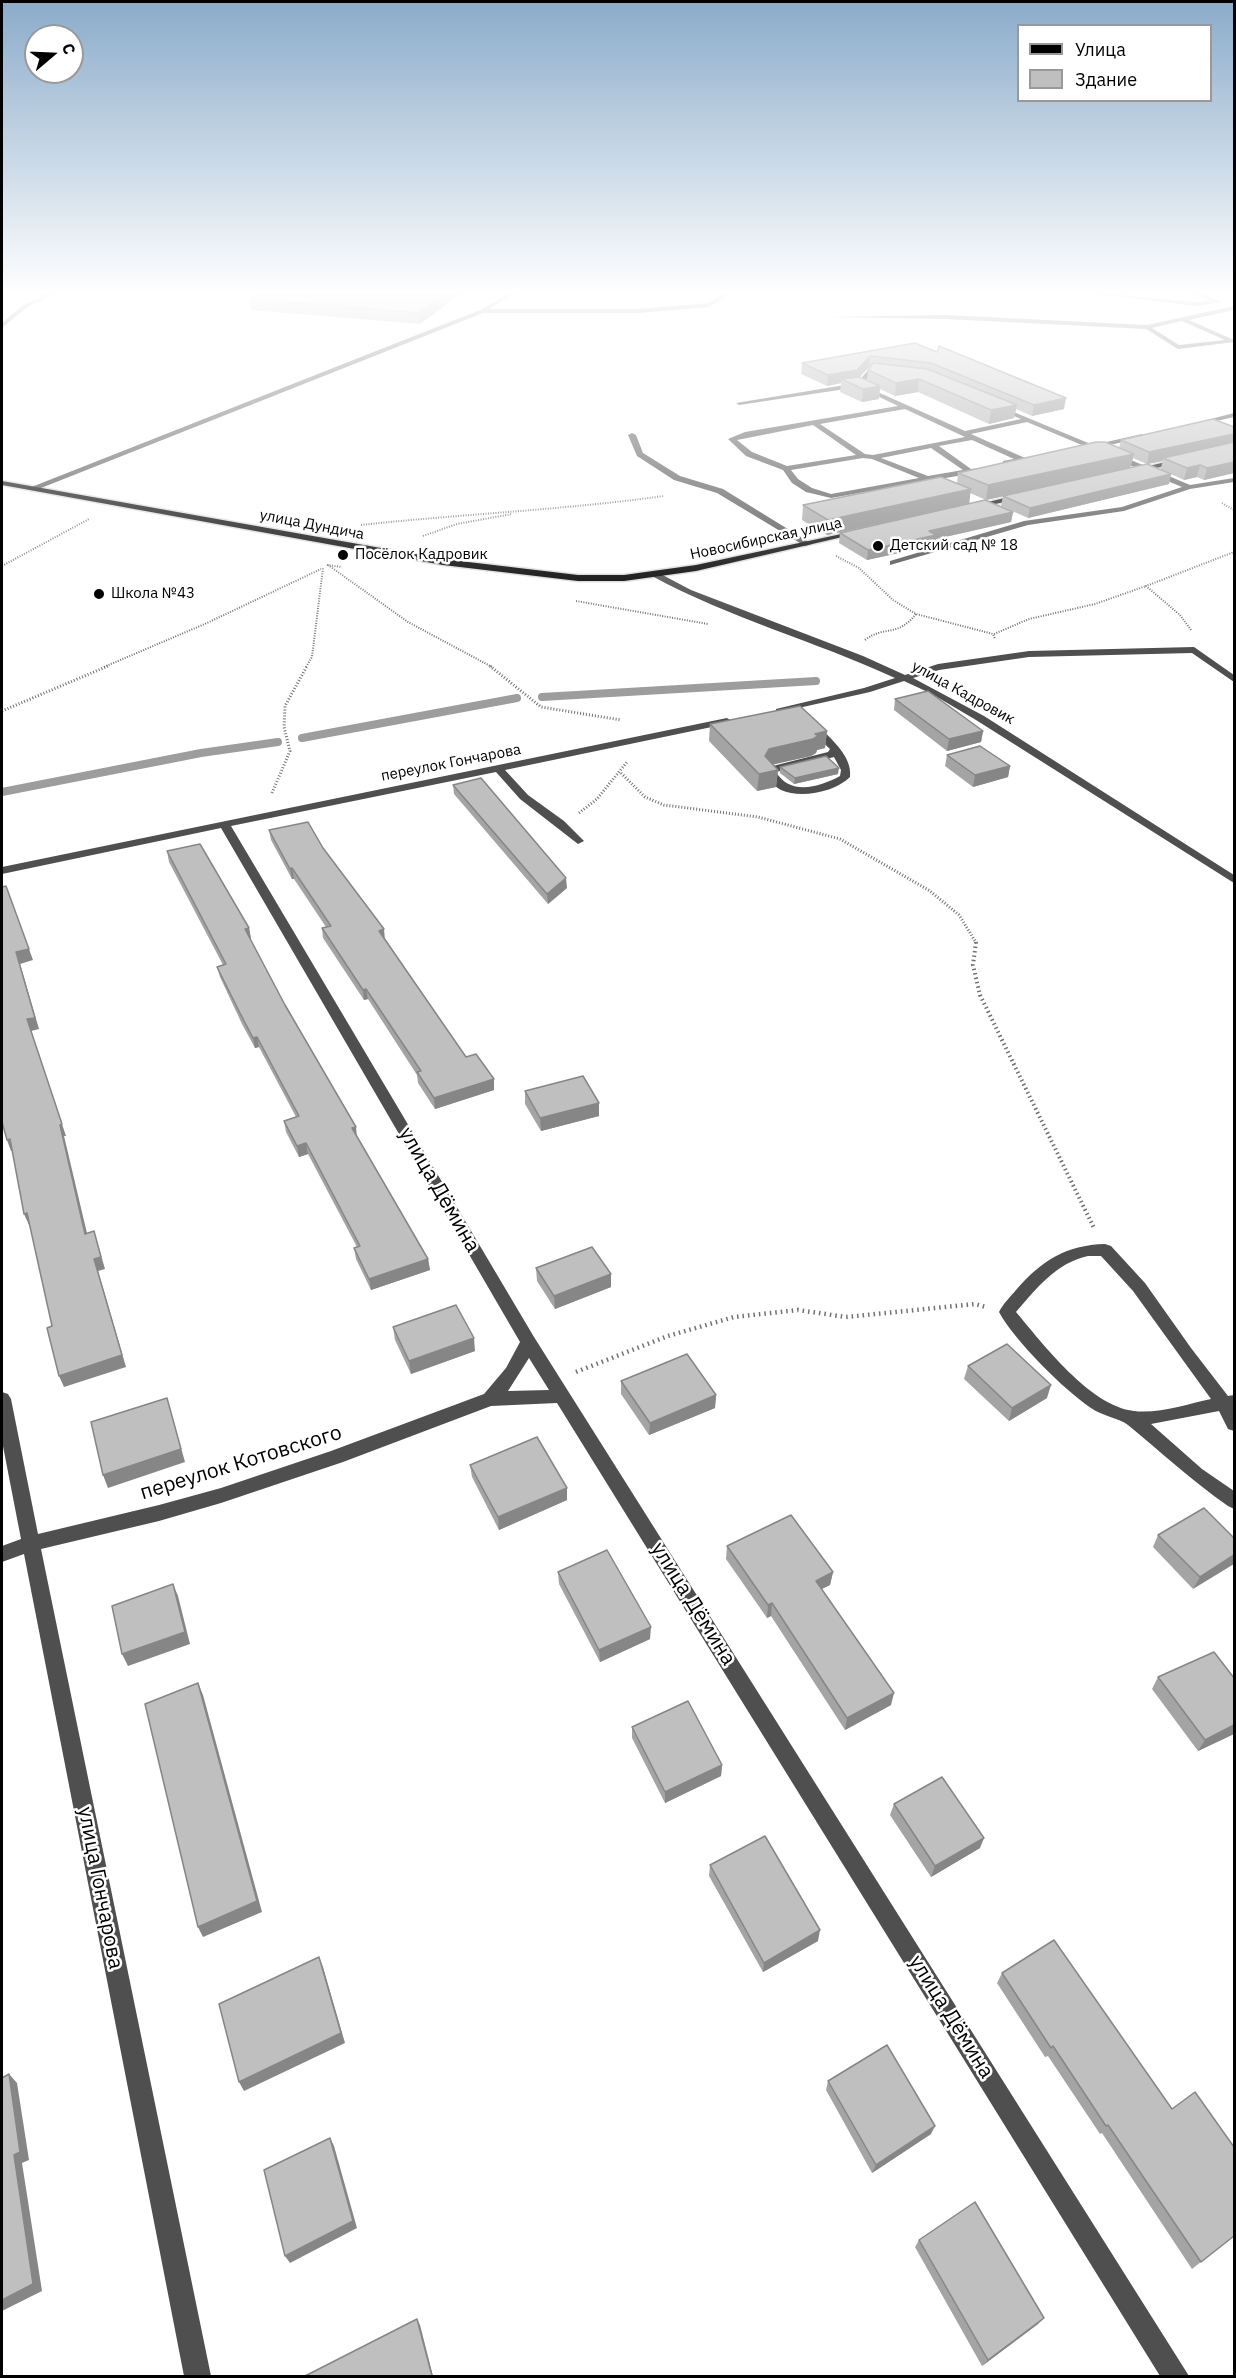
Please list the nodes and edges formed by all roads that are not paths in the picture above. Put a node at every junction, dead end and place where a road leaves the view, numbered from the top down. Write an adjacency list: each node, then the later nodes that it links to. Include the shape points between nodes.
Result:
1 (254, 401): 31 (street)
2 (753, 401): 4 (street)
3 (893, 401): 6 (street)
4 (739, 403)
5 (988, 403): 8 (street)
6 (906, 407): 9 (street); 11 (street)
7 (1234, 415): 10 (street)
8 (1028, 420): 11 (street); 16 (street)
9 (816, 424): 17 (street); 22 (street, via 732,439 749,454)
10 (1191, 425)
11 (966, 433): 14 (street)
12 (632, 435): 40 (street, via 640,454 678,478 720,491)
13 (1147, 435): 16 (street)
14 (974, 437): 15 (street); 20 (street, via 1022,460)
15 (932, 445): 18 (street); 24 (street)
16 (1092, 447): 23 (street)
17 (862, 456): 18 (street); 22 (street)
18 (873, 457): 26 (street)
19 (1189, 458): 23 (main road)
20 (1001, 465)
21 (990, 467): 24 (street)
22 (786, 468): 26 (street, via 795,481 809,490 831,496)
23 (1144, 468): 25 (main road); 30 (street)
24 (969, 471): 26 (street)
25 (1120, 473)
26 (929, 480): 29 (street)
27 (1234, 480): 30 (street)
28 (2, 483): 31 (main road, улица Дундича)
29 (940, 484)
30 (1189, 487): 38 (street, via 1113,511)
31 (33, 488): 42 (main road, улица Дундича, via 443,562 598,579)
32 (1028, 494): 34 (main road)
33 (971, 500): 34 (street)
34 (982, 504): 35 (main road); 36 (street)
35 (958, 510)
36 (1000, 512)
37 (1009, 516): 38 (street)
38 (1027, 523): 41 (street)
39 (866, 531): 40 (main road, Новосибирская улица)
40 (808, 544): 42 (main road, Новосибирская улица)
41 (893, 563)
42 (655, 574): 43 (street, улица Кадровик, via 688,592)
43 (904, 677): 44 (street, via 999,656 1194,650); 45 (street); 53 (street, улица Кадровик, via 980,717)
44 (1234, 680)
45 (792, 708): 46 (street); 48 (street)
46 (769, 713)
47 (734, 720): 49 (street, переулок Гончарова)
48 (835, 749): 48 (street, via 846,770 845,777 837,783 794,790 772,777 773,769 832,754)
49 (498, 768): 50 (street, переулок Гончарова); 51 (street, via 524,797 561,823)
50 (224, 824): 52 (street, переулок Гончарова); 54 (street, улица Дёмина)
51 (578, 841)
52 (2, 870)
53 (1234, 880)
54 (528, 1342): 55 (street, улица Дёмина); 57 (street, via 508,1382)
55 (558, 1388): 57 (street); 65 (street, улица Дёмина)
56 (2, 1399): 62 (street, улица Гончарова)
57 (490, 1399): 62 (street, переулок Котовского, via 258,1485 163,1512)
58 (1229, 1402): 59 (street); 59 (street, via 1185,1353 1139,1287 1105,1250 1075,1252 1035,1278 1007,1312 1084,1395); 60 (street)
59 (1131, 1418): 61 (street)
60 (1234, 1424)
61 (1234, 1501)
62 (31, 1542): 63 (street, переулок Котовского); 64 (street, улица Гончарова)
63 (2, 1554)
64 (197, 2376)
65 (1175, 2376)

